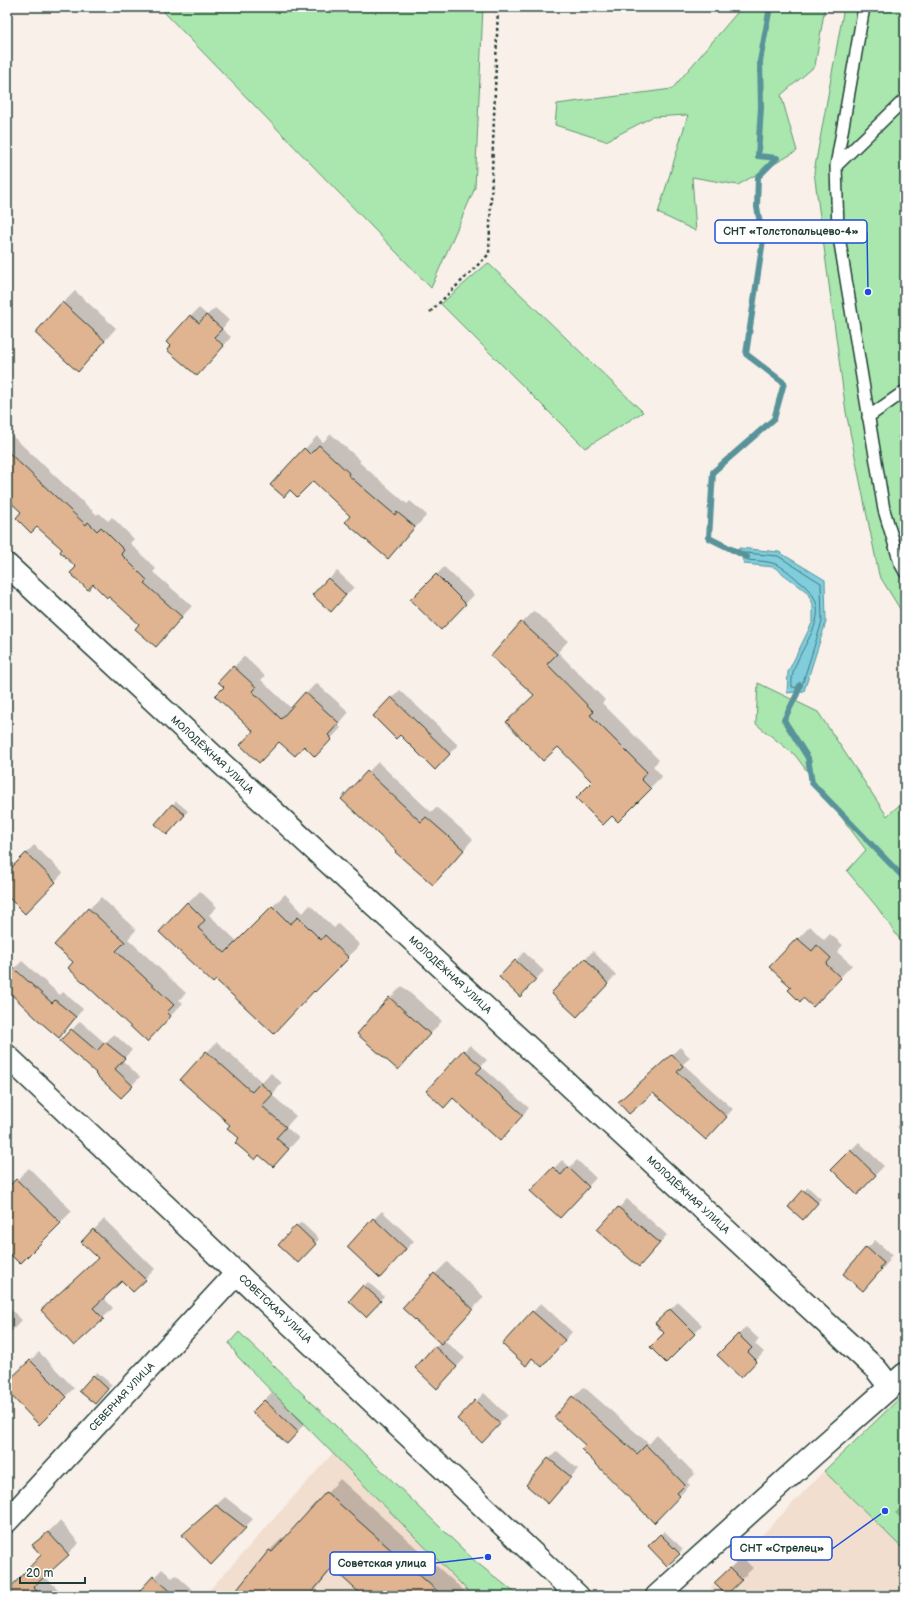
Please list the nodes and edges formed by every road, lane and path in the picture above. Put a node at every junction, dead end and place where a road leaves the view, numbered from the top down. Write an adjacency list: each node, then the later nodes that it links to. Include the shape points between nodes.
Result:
1 (498, 7): 5 (path, via 489,254)
2 (864, 7): 4 (lane)
3 (905, 99): 4 (lane)
4 (836, 166): 7 (lane, via 838,230)
5 (430, 312)
6 (905, 391): 7 (lane)
7 (868, 417): 9 (lane, via 884,510)
8 (7, 565): 12 (street, МОЛОДЁЖНАЯ УЛИЦА, via 876,1369)
9 (905, 572)
10 (7, 1056): 11 (street, СОВЕТСКАЯ УЛИЦА)
11 (237, 1273): 13 (street, СЕВЕРНАЯ УЛИЦА); 14 (street, СОВЕТСКАЯ УЛИЦА)
12 (898, 1381): 15 (street)
13 (7, 1521)
14 (578, 1596)
15 (657, 1596)

